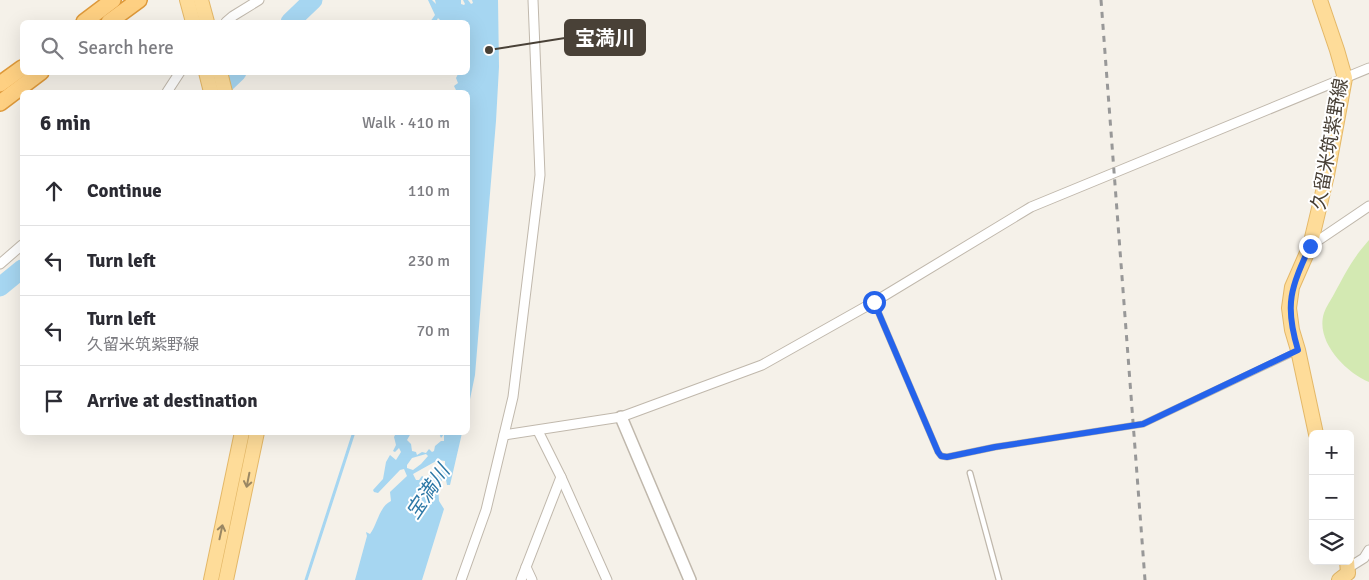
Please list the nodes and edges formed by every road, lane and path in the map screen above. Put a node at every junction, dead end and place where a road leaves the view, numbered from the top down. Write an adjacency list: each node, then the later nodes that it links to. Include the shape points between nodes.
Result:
1 (113, 0): 8 (highway)
2 (139, 0): 9 (highway)
3 (187, 0): 7 (main road)
4 (259, 0): 10 (street)
5 (533, 0): 34 (street, via 540,174 513,397)
6 (1320, 0): 17 (main road, 久留米筑紫野線)
7 (199, 14)
8 (87, 20)
9 (111, 20)
10 (228, 20)
11 (1369, 68): 17 (street)
12 (20, 69): 18 (highway)
13 (37, 75): 22 (highway)
14 (178, 75): 19 (street)
15 (207, 75): 20 (main road)
16 (221, 75): 21 (main road)
17 (1344, 78): 24 (main road, 久留米筑紫野線, via 1327,175); 27 (street, via 1031,207)
18 (0, 84)
19 (169, 90)
20 (210, 90)
21 (224, 90)
22 (0, 103)
23 (1369, 206): 24 (street)
24 (1310, 246): 28 (main road, 久留米筑紫野線, via 1292,287 1292,330)
25 (20, 247): 26 (street)
26 (0, 264)
27 (874, 302): 28 (lane, via 938,452 947,457 1143,424); 29 (street, via 762,365)
28 (1298, 350): 31 (main road, 久留米筑紫野線)
29 (621, 418): 30 (street); 40 (street)
30 (538, 430): 34 (street); 36 (street)
31 (1315, 430)
32 (241, 435): 41 (main road, one-way to 32)
33 (256, 435): 42 (main road, one-way to 42)
34 (504, 435): 43 (street, via 486,510)
35 (970, 474): 47 (lane)
36 (561, 477): 38 (street); 46 (street)
37 (1369, 550): 39 (street)
38 (526, 567): 44 (street); 45 (street)
39 (1346, 572)
40 (688, 579)
41 (211, 580)
42 (226, 580)
43 (462, 580)
44 (521, 580)
45 (532, 580)
46 (607, 580)
47 (999, 580)

